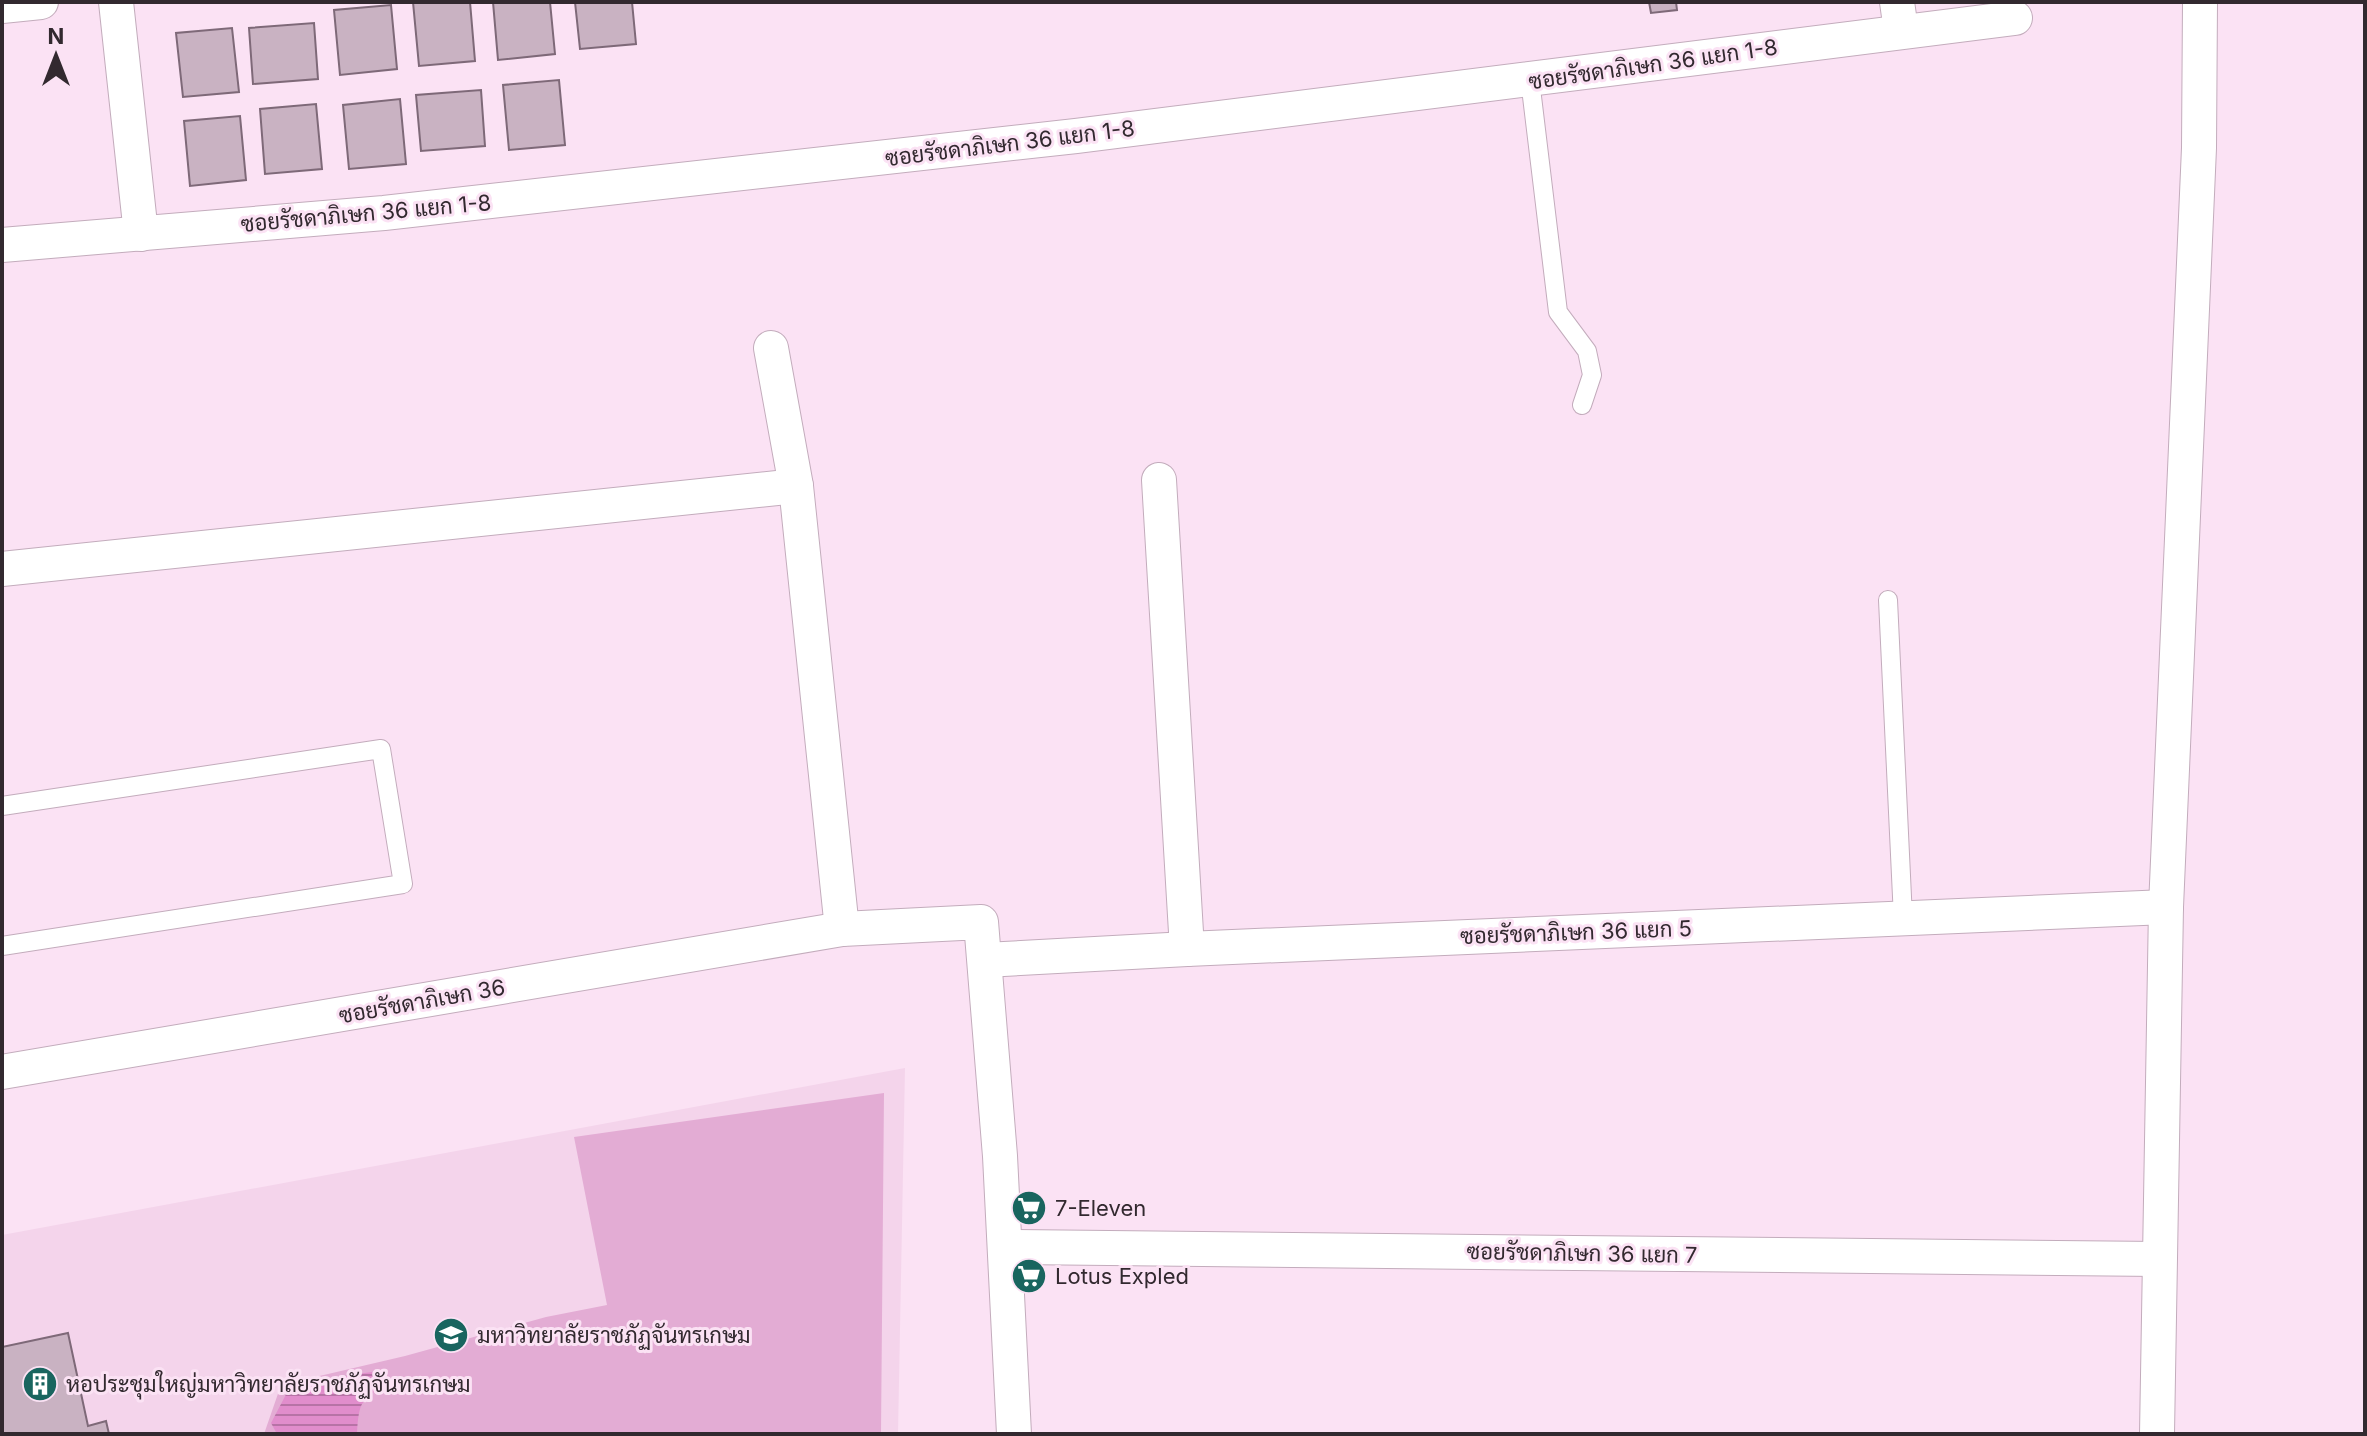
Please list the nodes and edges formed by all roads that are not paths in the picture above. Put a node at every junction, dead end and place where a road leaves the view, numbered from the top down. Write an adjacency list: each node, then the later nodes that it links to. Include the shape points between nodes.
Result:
1 (41, 2): 4 (street)
2 (116, 2): 8 (street)
3 (2200, 2): 17 (street, via 2199,164)
4 (2, 6)
5 (1899, 16): 6 (street, ซอยรัชดาภิเษก 36 แยก 1-8); 7 (street, ซอยรัชดาภิเษก 36 แยก 1-8)
6 (2015, 18)
7 (1530, 80): 8 (street, ซอยรัชดาภิเษก 36 แยก 1-8, via 431,208); 11 (lane, via 1558,312 1587,351 1592,375)
8 (141, 234): 9 (street, ซอยรัชดาภิเษก 36 แยก 1-8)
9 (2, 245)
10 (771, 348): 13 (street)
11 (1582, 405)
12 (1159, 480): 21 (street)
13 (796, 486): 14 (street); 19 (street)
14 (2, 569)
15 (1888, 600): 18 (lane)
16 (2, 806): 20 (lane, via 381,749 403,884)
17 (2166, 907): 18 (street, ซอยรัชดาภิเษก 36 แยก 5); 25 (street)
18 (1903, 918): 21 (street, ซอยรัชดาภิเษก 36 แยก 5)
19 (842, 929): 22 (street, ซอยรัชดาภิเษก 36, via 981,922); 23 (street, ซอยรัชดาภิเษก 36)
20 (2, 946)
21 (1187, 949): 22 (street, ซอยรัชดาภิเษก 36 แยก 5)
22 (985, 960): 24 (street)
23 (2, 1072)
24 (1005, 1247): 25 (street, ซอยรัชดาภิเษก 36 แยก 7); 26 (street)
25 (2159, 1259): 27 (street)
26 (1014, 1434)
27 (2157, 1434)

